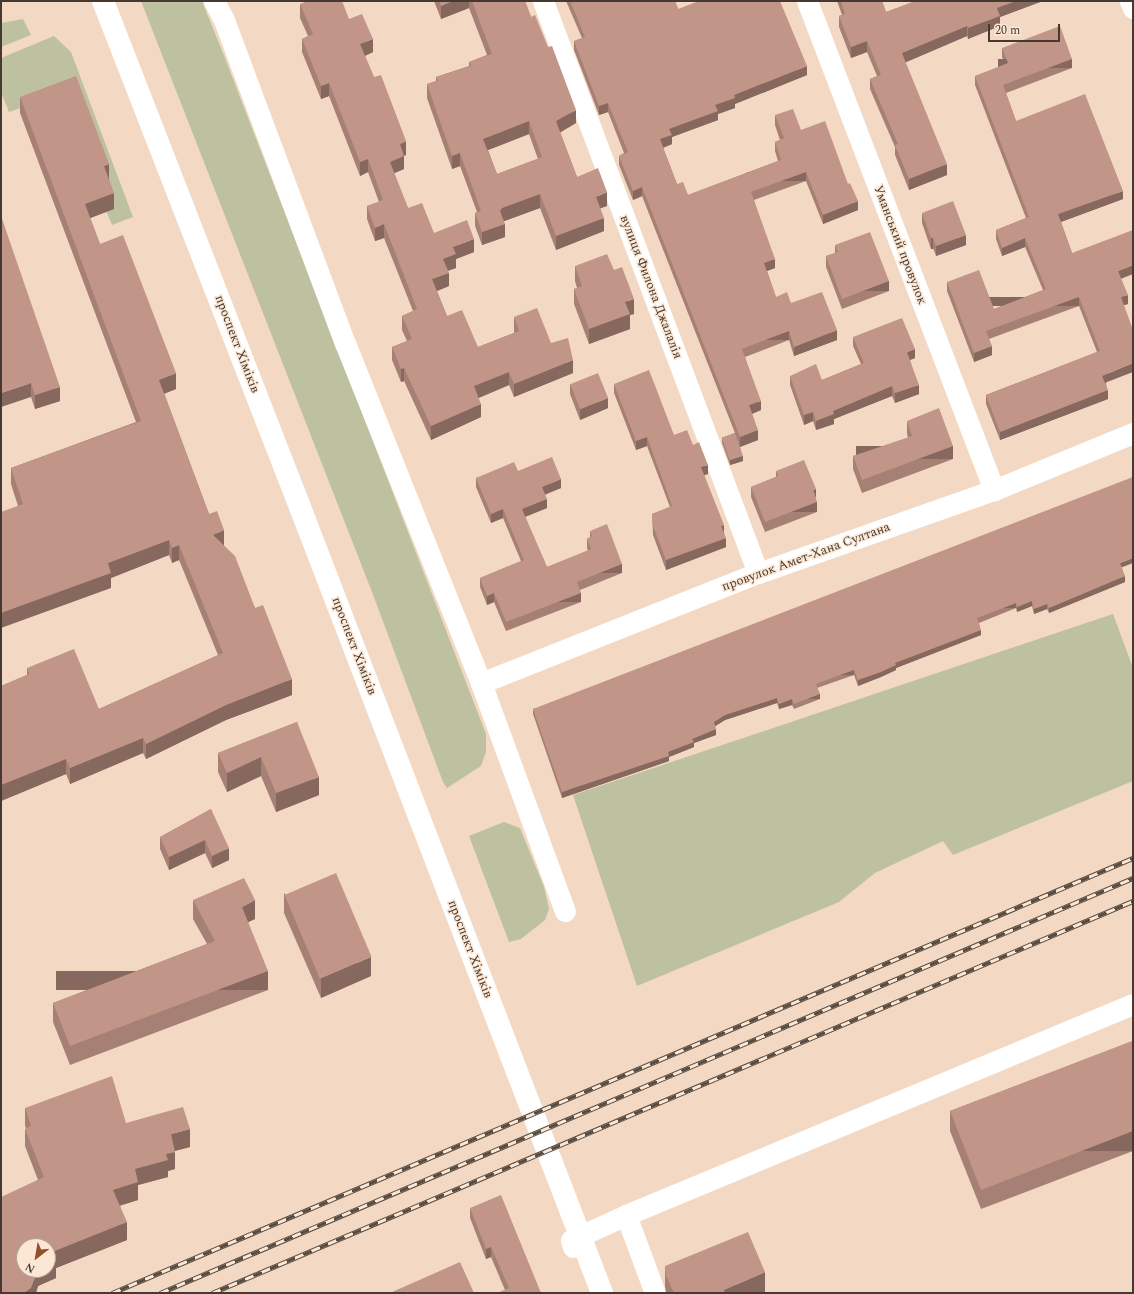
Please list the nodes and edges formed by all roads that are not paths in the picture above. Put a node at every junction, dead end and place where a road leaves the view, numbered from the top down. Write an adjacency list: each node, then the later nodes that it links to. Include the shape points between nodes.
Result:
1 (103, 1): 16 (main road, проспект Хіміків)
2 (214, 1): 10 (street, via 224,20 345,343)
3 (543, 1): 9 (street, вулиця Филона Джалалія)
4 (807, 1): 8 (street, Уманський провулок)
5 (1130, 1): 6 (street)
6 (1133, 8)
7 (1133, 433): 8 (street, провулок Амет-Хана Султана)
8 (994, 490): 9 (street, провулок Амет-Хана Султана)
9 (758, 573): 10 (street, провулок Амет-Хана Султана)
10 (481, 683): 11 (street)
11 (565, 911)
12 (1133, 1004): 13 (street)
13 (626, 1215): 14 (street); 15 (street, via 571,1240)
14 (653, 1292)
15 (592, 1293)
16 (602, 1293)

